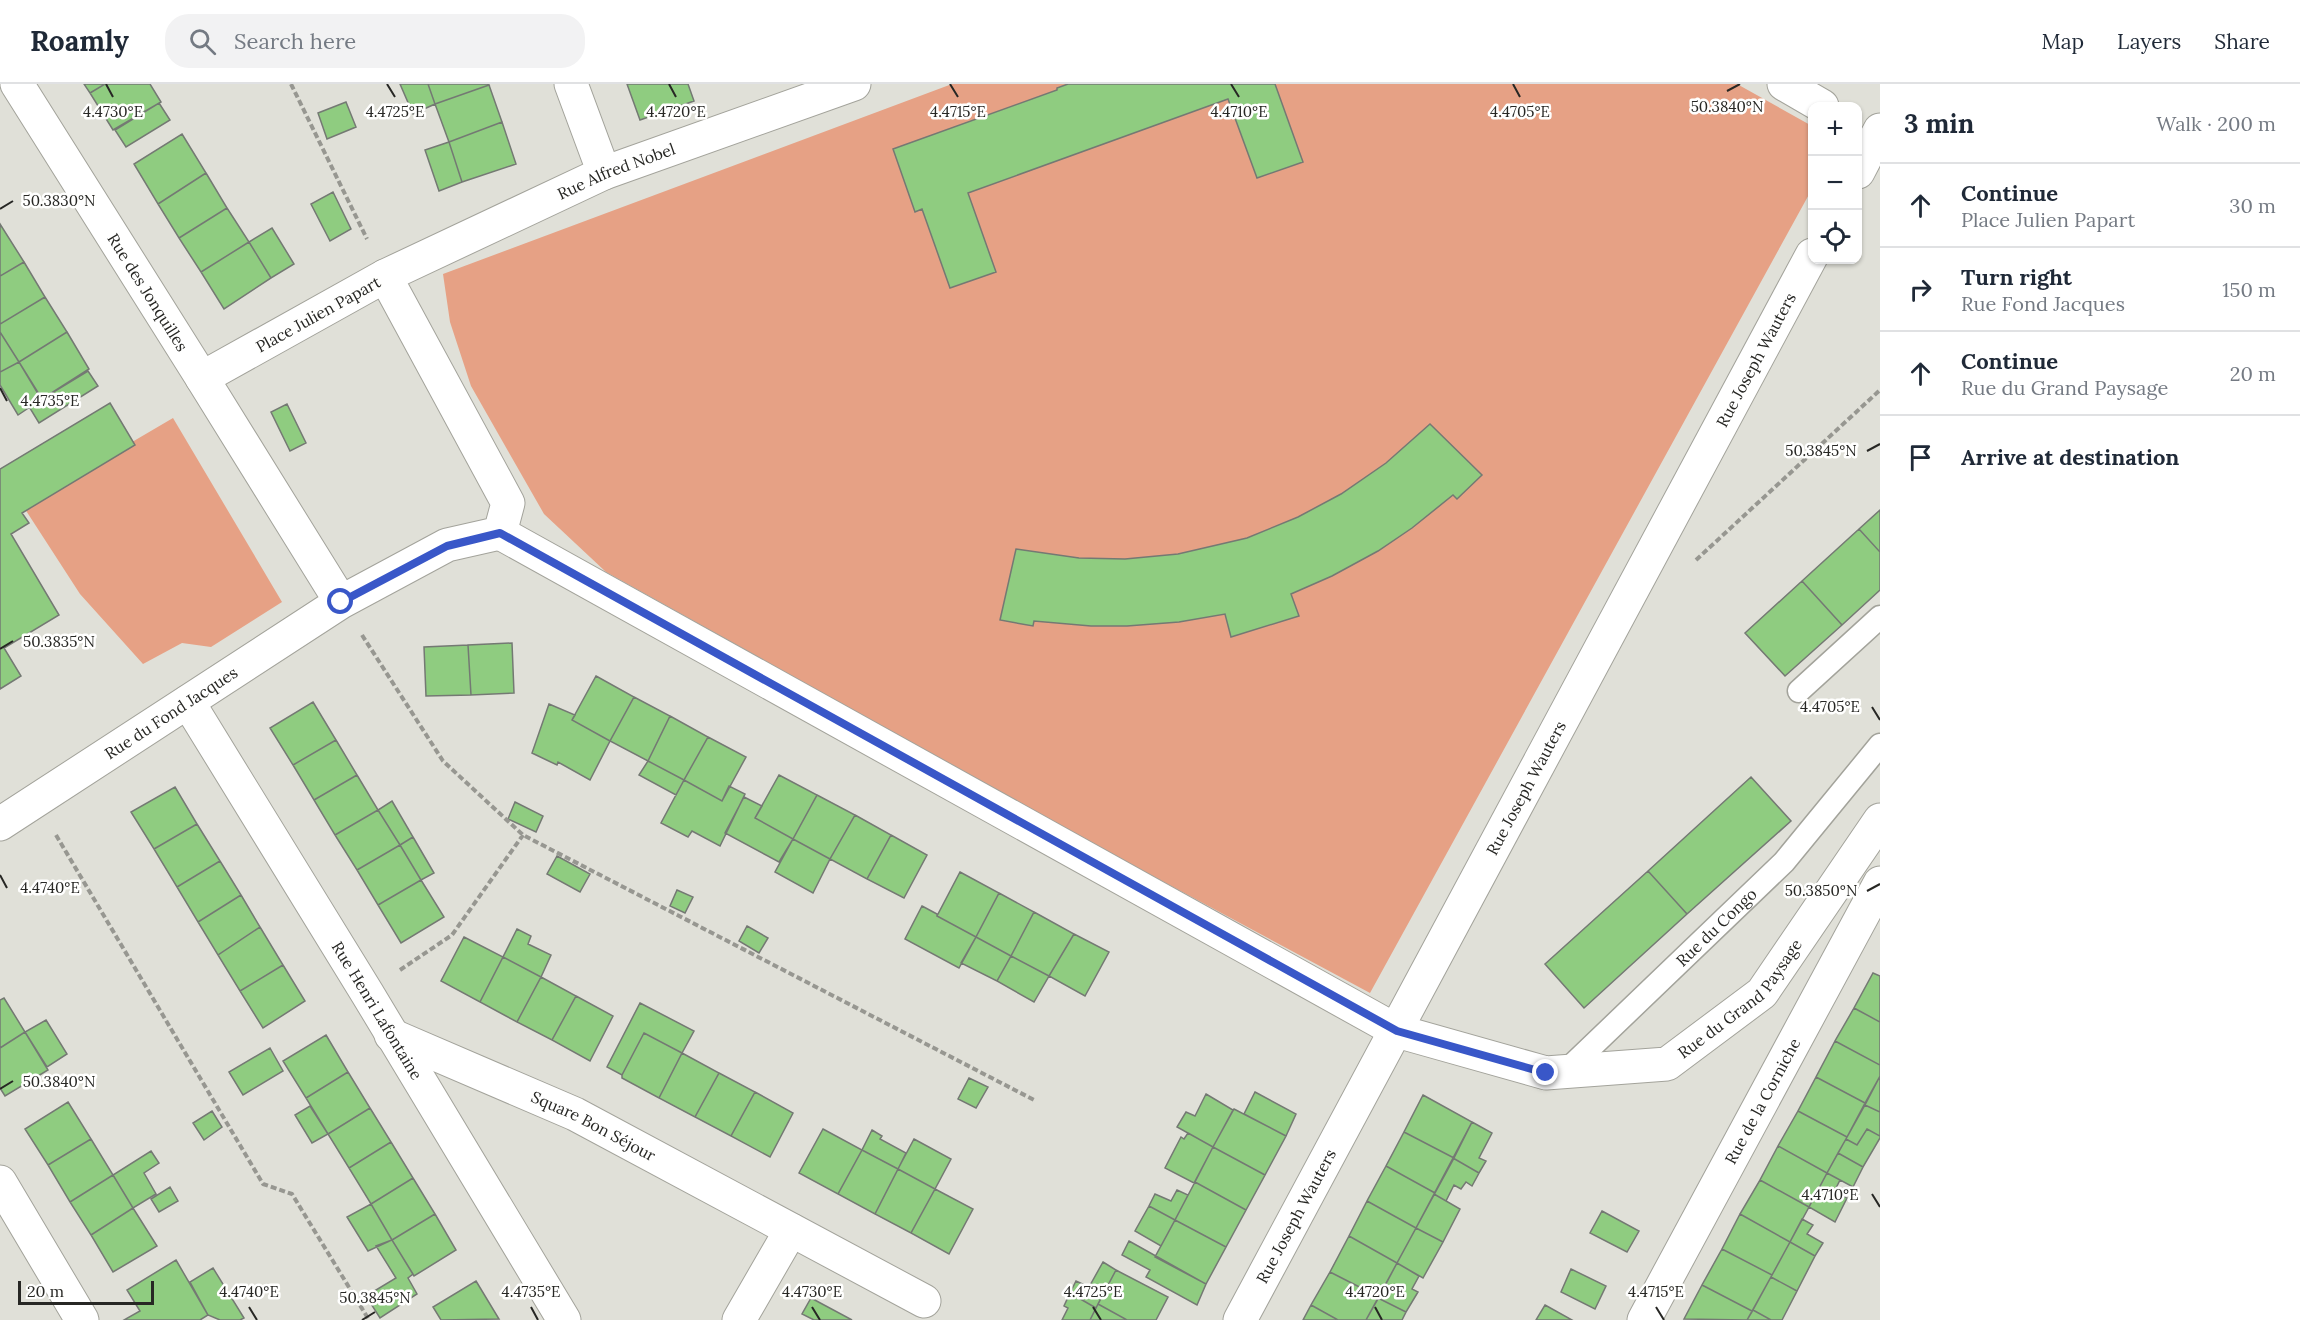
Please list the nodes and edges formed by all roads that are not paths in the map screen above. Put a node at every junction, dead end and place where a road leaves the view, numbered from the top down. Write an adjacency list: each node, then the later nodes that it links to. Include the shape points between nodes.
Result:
1 (17, 84): 11 (street, Rue des Jonquilles)
2 (571, 84): 8 (street)
3 (854, 84): 8 (street, Rue Alfred Nobel)
4 (1784, 84): 5 (street)
5 (1815, 102)
6 (1871, 132): 7 (street)
7 (1862, 158)
8 (604, 173): 10 (street, Rue Alfred Nobel)
9 (1808, 262): 21 (street, Rue Joseph Wauters)
10 (386, 276): 11 (street, Place Julien Papart); 12 (street, Place Julien Papart, via 508,503)
11 (202, 378): 13 (street)
12 (500, 533): 13 (street, via 447,546); 21 (street, Rue du Grand Paysage)
13 (341, 602): 16 (street, Rue du Fond Jacques)
14 (1880, 617): 15 (lane)
15 (1800, 691)
16 (188, 702): 19 (street, Rue du Fond Jacques); 22 (street, Rue Henri Lafontaine)
17 (1880, 745): 23 (lane, Rue du Congo, via 1784,862)
18 (1880, 819): 23 (street, Rue du Grand Paysage, via 1761,993 1667,1064)
19 (0, 824)
20 (1880, 883): 31 (street, Rue de la Corniche)
21 (1397, 1031): 23 (street, Rue du Grand Paysage, via 1546,1073); 30 (street, Rue Joseph Wauters)
22 (391, 1035): 25 (street, Square Bon Séjour, via 575,1114); 28 (street, Rue Henri Lafontaine)
23 (1566, 1071)
24 (0, 1182): 27 (street)
25 (791, 1230): 26 (street, Square Bon Séjour); 29 (street)
26 (924, 1301)
27 (82, 1320)
28 (564, 1320)
29 (739, 1320)
30 (1240, 1320)
31 (1644, 1320)

